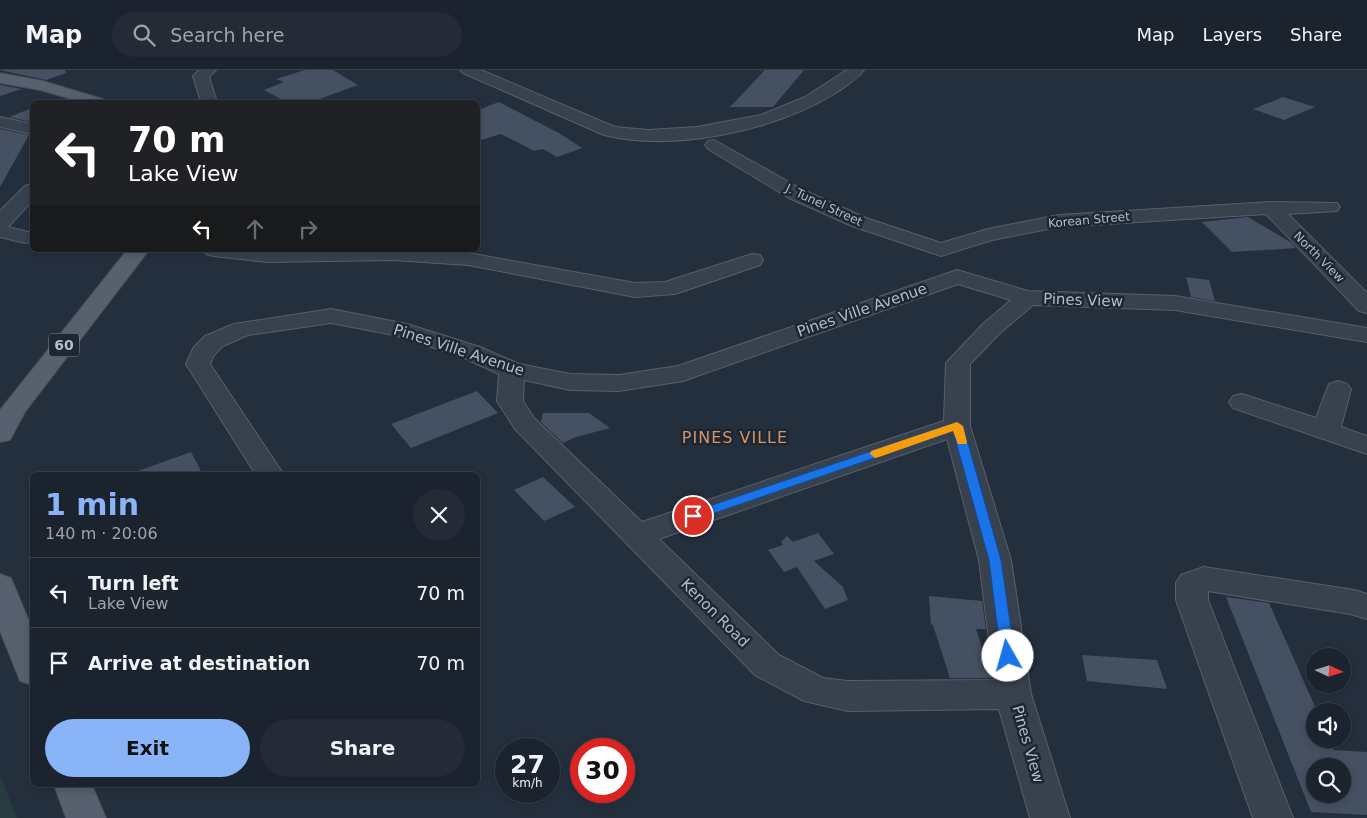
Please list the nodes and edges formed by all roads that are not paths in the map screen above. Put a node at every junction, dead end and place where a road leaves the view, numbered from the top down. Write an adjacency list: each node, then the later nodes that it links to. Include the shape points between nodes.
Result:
1 (208, 70): 6 (street, via 201,76)
2 (468, 70): 3 (street, via 622,136 660,137 784,113)
3 (856, 70)
4 (0, 78): 5 (main road)
5 (90, 100)
6 (207, 100)
7 (0, 122): 8 (street)
8 (30, 129)
9 (714, 145): 16 (street, J. Tunel Street, via 796,194 859,222)
10 (30, 192): 13 (street)
11 (1330, 207): 12 (street, Korean Street)
12 (1271, 208): 16 (street, Korean Street, via 1059,221 988,235); 22 (street, North View)
13 (0, 223)
14 (0, 231): 15 (street)
15 (25, 237)
16 (941, 250): 20 (street)
17 (136, 252): 29 (main road, 60, via 13,410)
18 (231, 252): 19 (street, via 268,256 393,254 468,258 635,290 666,289)
19 (752, 260)
20 (957, 277): 21 (street); 24 (street, Pines Ville Avenue, via 683,373 619,383 570,382)
21 (1027, 298): 23 (street, Pines View, via 1176,303); 27 (street, Pines View, via 958,363)
22 (1367, 306)
23 (1367, 335)
24 (512, 370): 31 (street, Pines Ville Avenue, via 471,352 400,329 331,316 260,325 214,341 203,352 198,364); 32 (street, Kenon Road, via 510,401 524,423)
25 (1338, 389): 28 (street)
26 (1242, 402): 28 (street)
27 (957, 426): 32 (street); 36 (street, Pines View, via 995,560)
28 (1326, 432): 30 (street)
29 (0, 434)
30 (1367, 445)
31 (268, 472)
32 (637, 535): 36 (street, Kenon Road, via 767,665 817,690 848,696)
33 (0, 586): 35 (main road)
34 (1363, 612): 40 (street, via 1204,579 1192,583 1192,600)
35 (30, 658)
36 (1013, 694): 39 (street, Pines View)
37 (74, 787): 38 (main road)
38 (86, 818)
39 (1050, 818)
40 (1273, 818)

